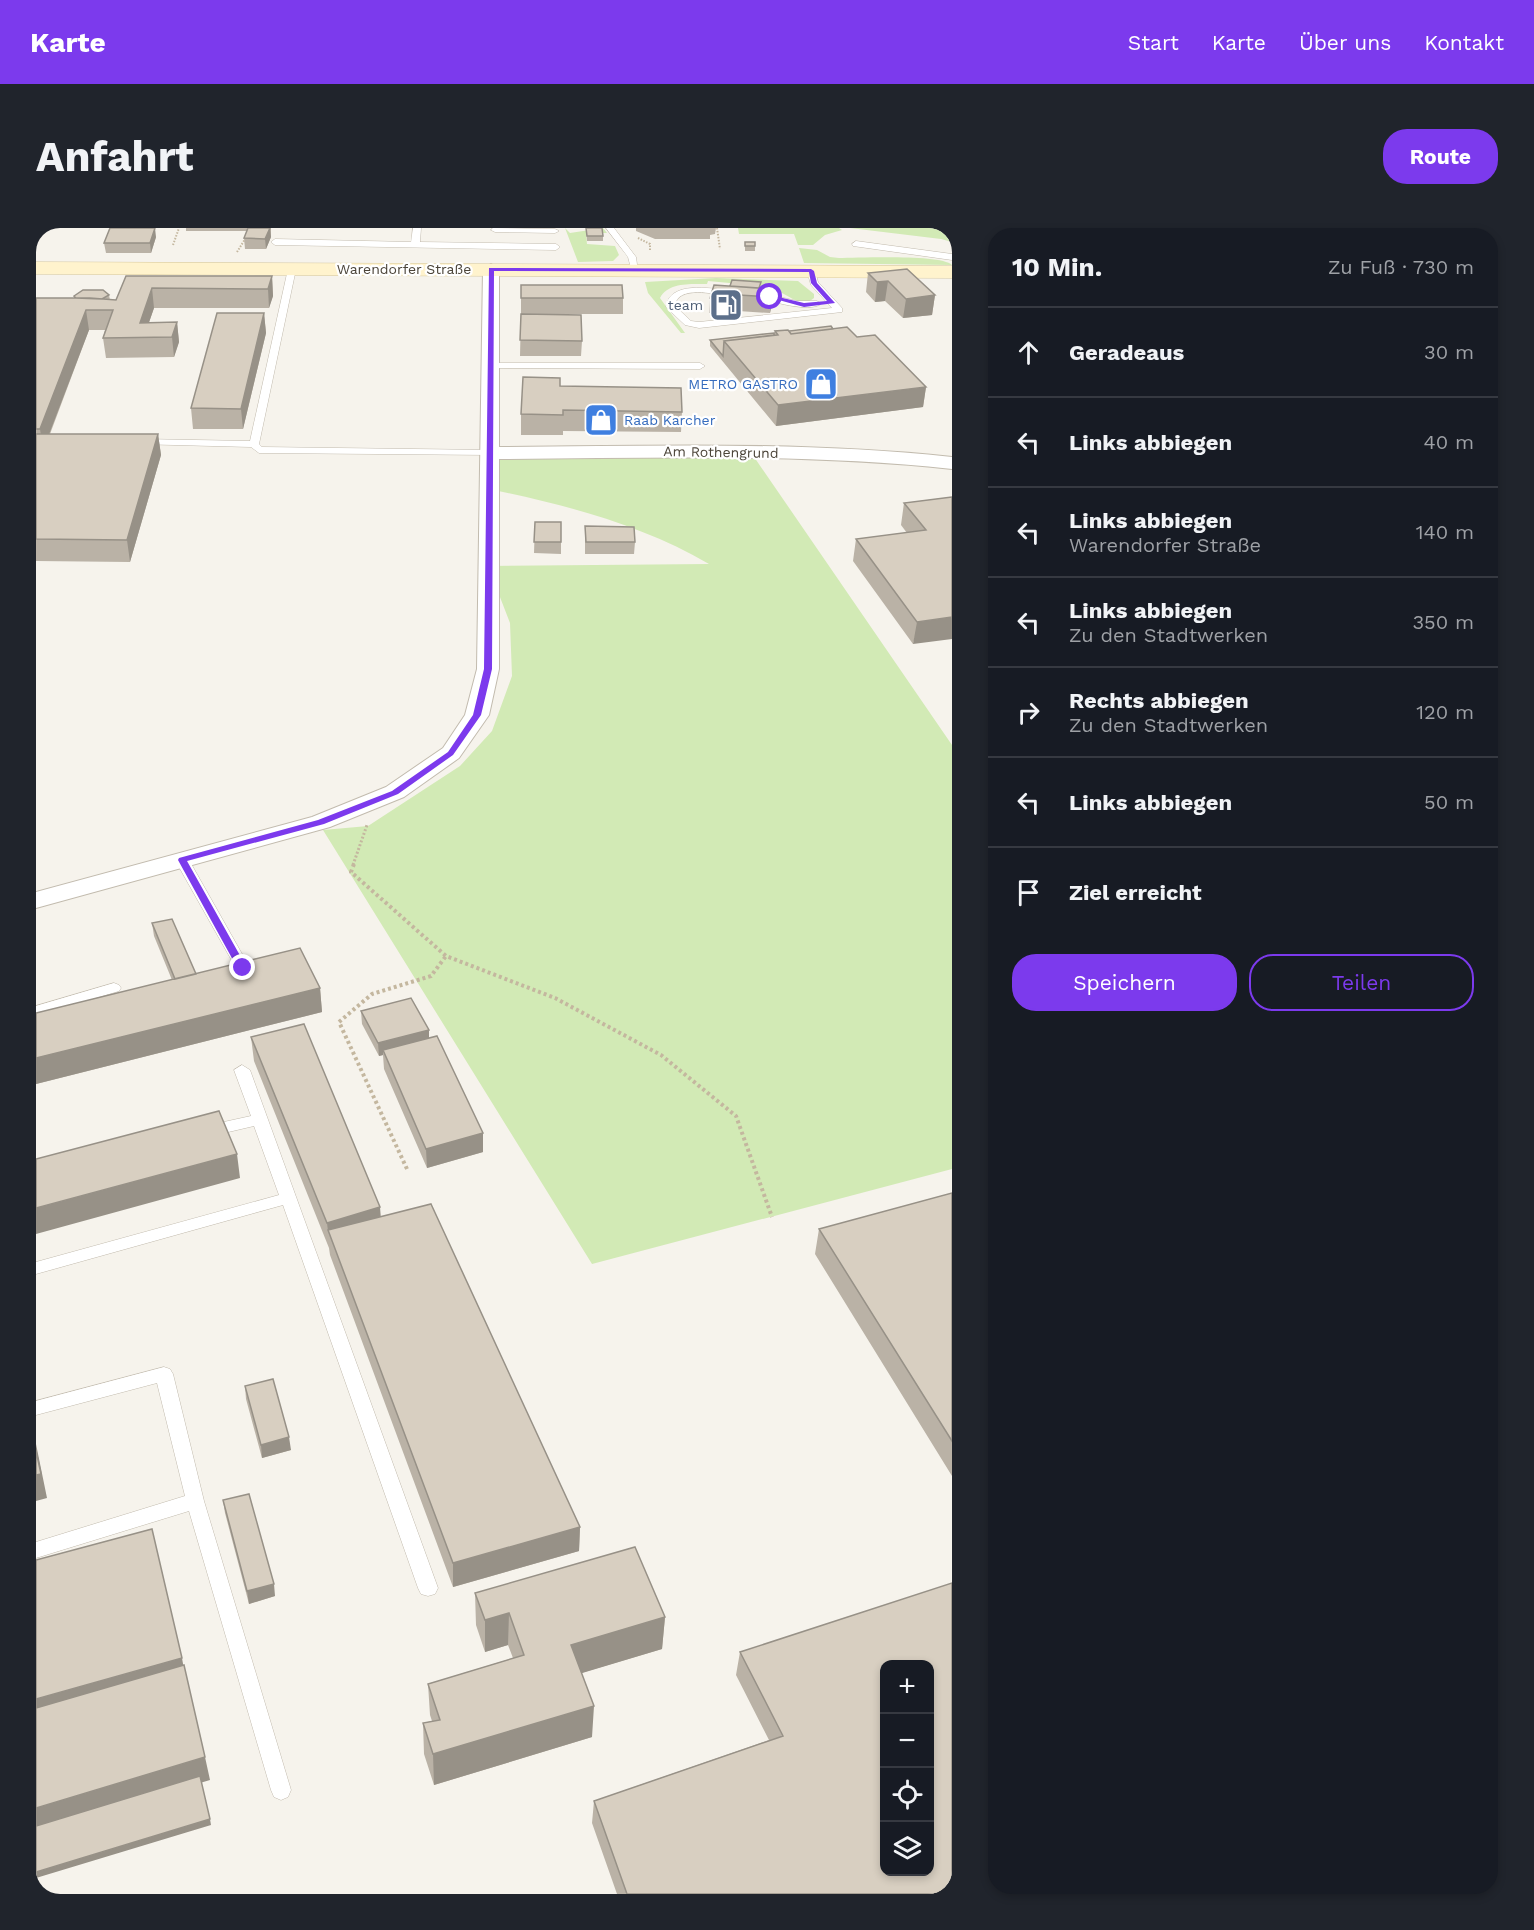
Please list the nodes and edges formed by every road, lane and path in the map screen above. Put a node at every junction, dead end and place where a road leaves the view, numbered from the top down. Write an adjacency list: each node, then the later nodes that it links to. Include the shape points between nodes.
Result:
1 (179, 228): 10 (path)
2 (417, 228): 11 (lane)
3 (610, 228): 19 (lane)
4 (717, 228): 14 (path)
5 (498, 229): 6 (lane); 12 (lane)
6 (555, 231)
7 (251, 234): 15 (path, via 244,238)
8 (275, 242): 11 (lane)
9 (855, 244): 16 (lane)
10 (173, 245)
11 (416, 245): 12 (lane)
12 (492, 246): 13 (lane); 18 (lane)
13 (556, 247)
14 (720, 249)
15 (236, 253)
16 (952, 257)
17 (36, 268): 22 (main road, Warendorfer Straße)
18 (491, 269): 19 (main road, Warendorfer Straße); 22 (main road, Warendorfer Straße); 27 (street)
19 (636, 270): 20 (main road, Warendorfer Straße)
20 (811, 271): 21 (main road, Warendorfer Straße); 26 (lane, via 814,283)
21 (952, 272)
22 (290, 278): 23 (lane); 30 (lane)
23 (277, 287)
24 (729, 293): 26 (lane, via 685,291 670,300 670,307 687,323 699,325 839,310)
25 (758, 295): 26 (lane, via 804,305)
26 (832, 303)
27 (490, 366): 28 (lane); 31 (street)
28 (700, 366)
29 (131, 442): 30 (lane)
30 (254, 444): 31 (lane, via 259,450)
31 (489, 453): 32 (street, Am Rothengrund, via 750,452 877,455); 34 (street, via 488,669 477,715 451,753 395,792 321,822)
32 (952, 463)
33 (366, 830): 36 (path, via 351,872)
34 (182, 860): 35 (street); 37 (lane)
35 (36, 900)
36 (446, 956): 43 (path, via 431,976 372,994 339,1022); 45 (path, via 555,998 661,1055 736,1116)
37 (243, 968)
38 (114, 988): 39 (lane)
39 (36, 1011)
40 (242, 1070): 41 (lane)
41 (260, 1119): 42 (lane); 44 (lane)
42 (193, 1134)
43 (407, 1169)
44 (288, 1198): 46 (lane); 50 (lane)
45 (772, 1217)
46 (36, 1268)
47 (36, 1408): 48 (lane, via 164,1374)
48 (195, 1501): 49 (lane); 51 (lane)
49 (36, 1550)
50 (428, 1588)
51 (281, 1790)

